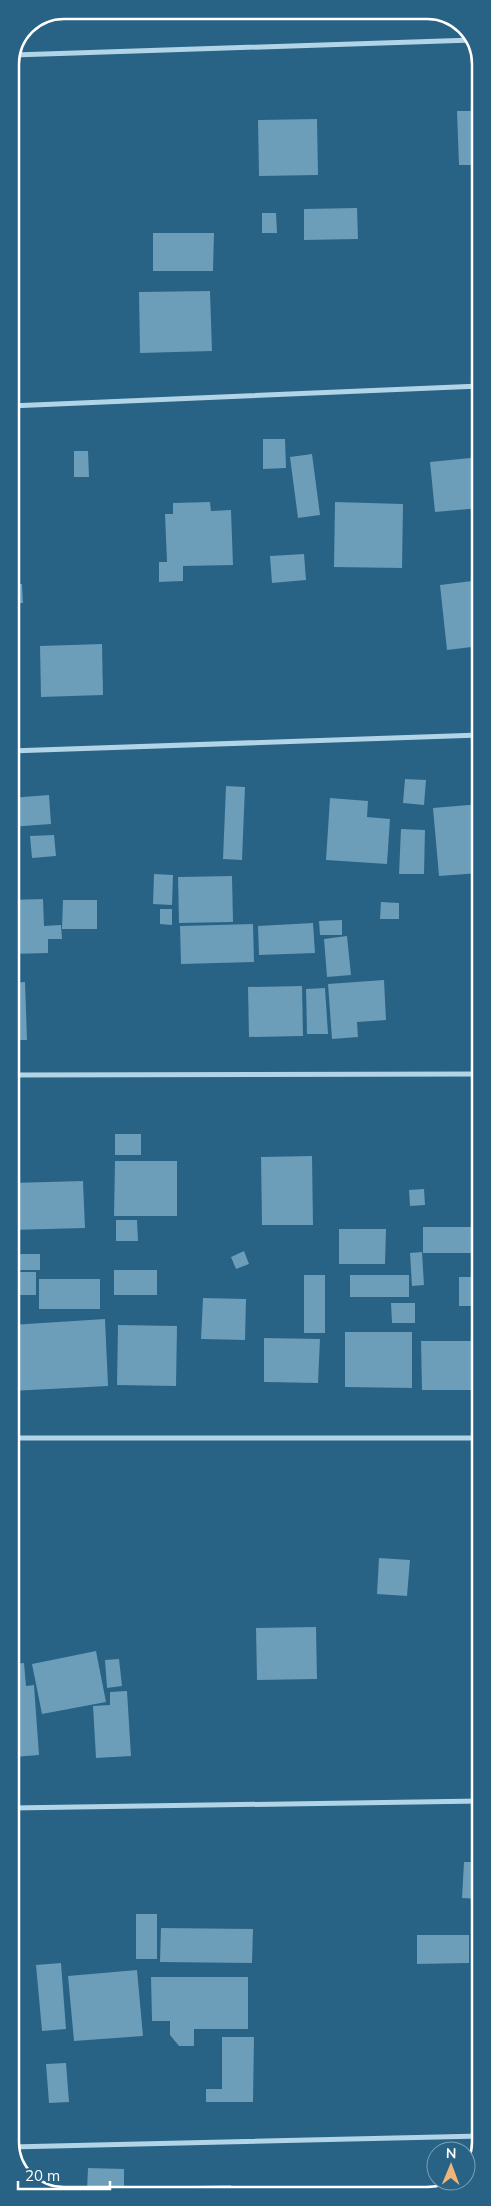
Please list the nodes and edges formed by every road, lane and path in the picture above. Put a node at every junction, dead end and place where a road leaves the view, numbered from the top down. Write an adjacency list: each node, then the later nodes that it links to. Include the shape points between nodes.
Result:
1 (465, 40): 2 (street)
2 (20, 56)
3 (472, 386): 4 (street)
4 (19, 406)
5 (472, 735): 6 (street)
6 (19, 751)
7 (472, 1074): 8 (street)
8 (19, 1075)
9 (19, 1438): 10 (street)
10 (472, 1438)
11 (472, 1801): 12 (street)
12 (19, 1808)
13 (472, 2136): 14 (street)
14 (20, 2147)

